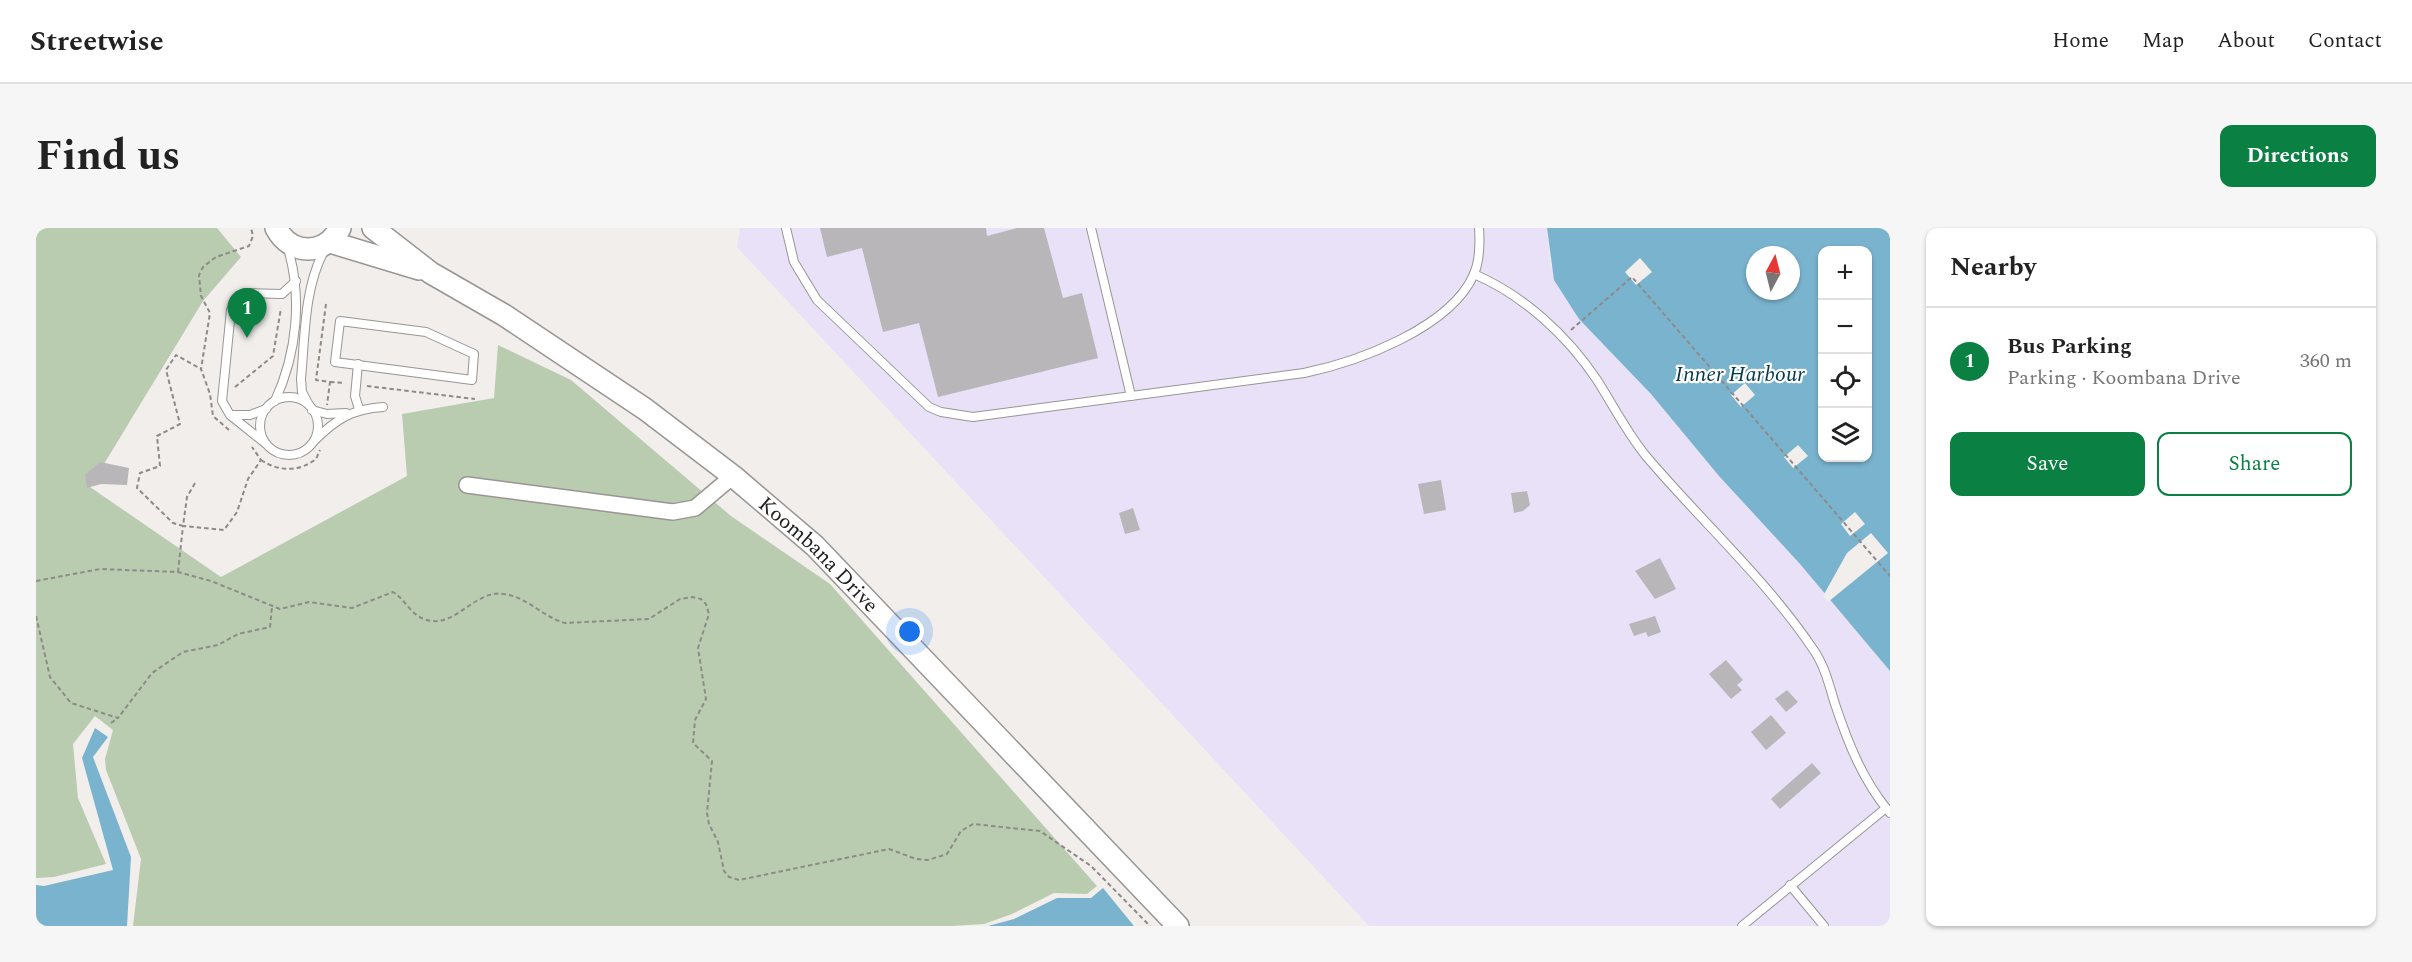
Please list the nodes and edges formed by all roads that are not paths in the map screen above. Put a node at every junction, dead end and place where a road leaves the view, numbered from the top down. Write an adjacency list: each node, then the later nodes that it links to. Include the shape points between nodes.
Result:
1 (373, 228): 7 (main road, Koombana Drive)
2 (786, 228): 11 (lane, via 794,262 817,300 929,406 948,414 973,417)
3 (1091, 228): 11 (lane)
4 (1479, 228): 8 (lane)
5 (278, 234): 6 (main road, via 293,246 310,250); 9 (lane)
6 (333, 238): 7 (main road, Koombana Drive); 14 (lane, via 317,264 309,302 301,379 302,392)
7 (431, 273): 21 (main road, Koombana Drive, via 571,359)
8 (1474, 274): 11 (lane, via 1454,303 1436,317 1372,354 1340,366); 23 (lane, via 1504,288 1575,351 1645,454 1754,573 1814,649 1863,776)
9 (296, 281): 12 (lane, via 290,363); 18 (lane, via 282,294 245,293 231,310 221,386 223,405)
10 (358, 364): 10 (lane, via 335,362 340,321 426,332 474,354 472,380); 16 (lane)
11 (1131, 396)
12 (274, 401): 14 (lane, via 293,398); 15 (lane)
13 (383, 407): 16 (lane)
14 (311, 408): 17 (lane, via 327,414); 20 (lane, via 318,426)
15 (266, 409): 18 (lane, via 250,415); 19 (lane, via 260,426)
16 (358, 409): 17 (lane)
17 (349, 413): 20 (lane)
18 (230, 415): 19 (lane)
19 (265, 443): 20 (lane, via 277,453 292,455)
20 (317, 444)
21 (733, 476): 22 (street, via 701,504 673,512); 25 (main road, Koombana Drive, via 815,546)
22 (467, 485)
23 (1888, 810): 24 (lane)
24 (1790, 885): 26 (lane); 27 (lane)
25 (1178, 926)
26 (1742, 926)
27 (1824, 926)

